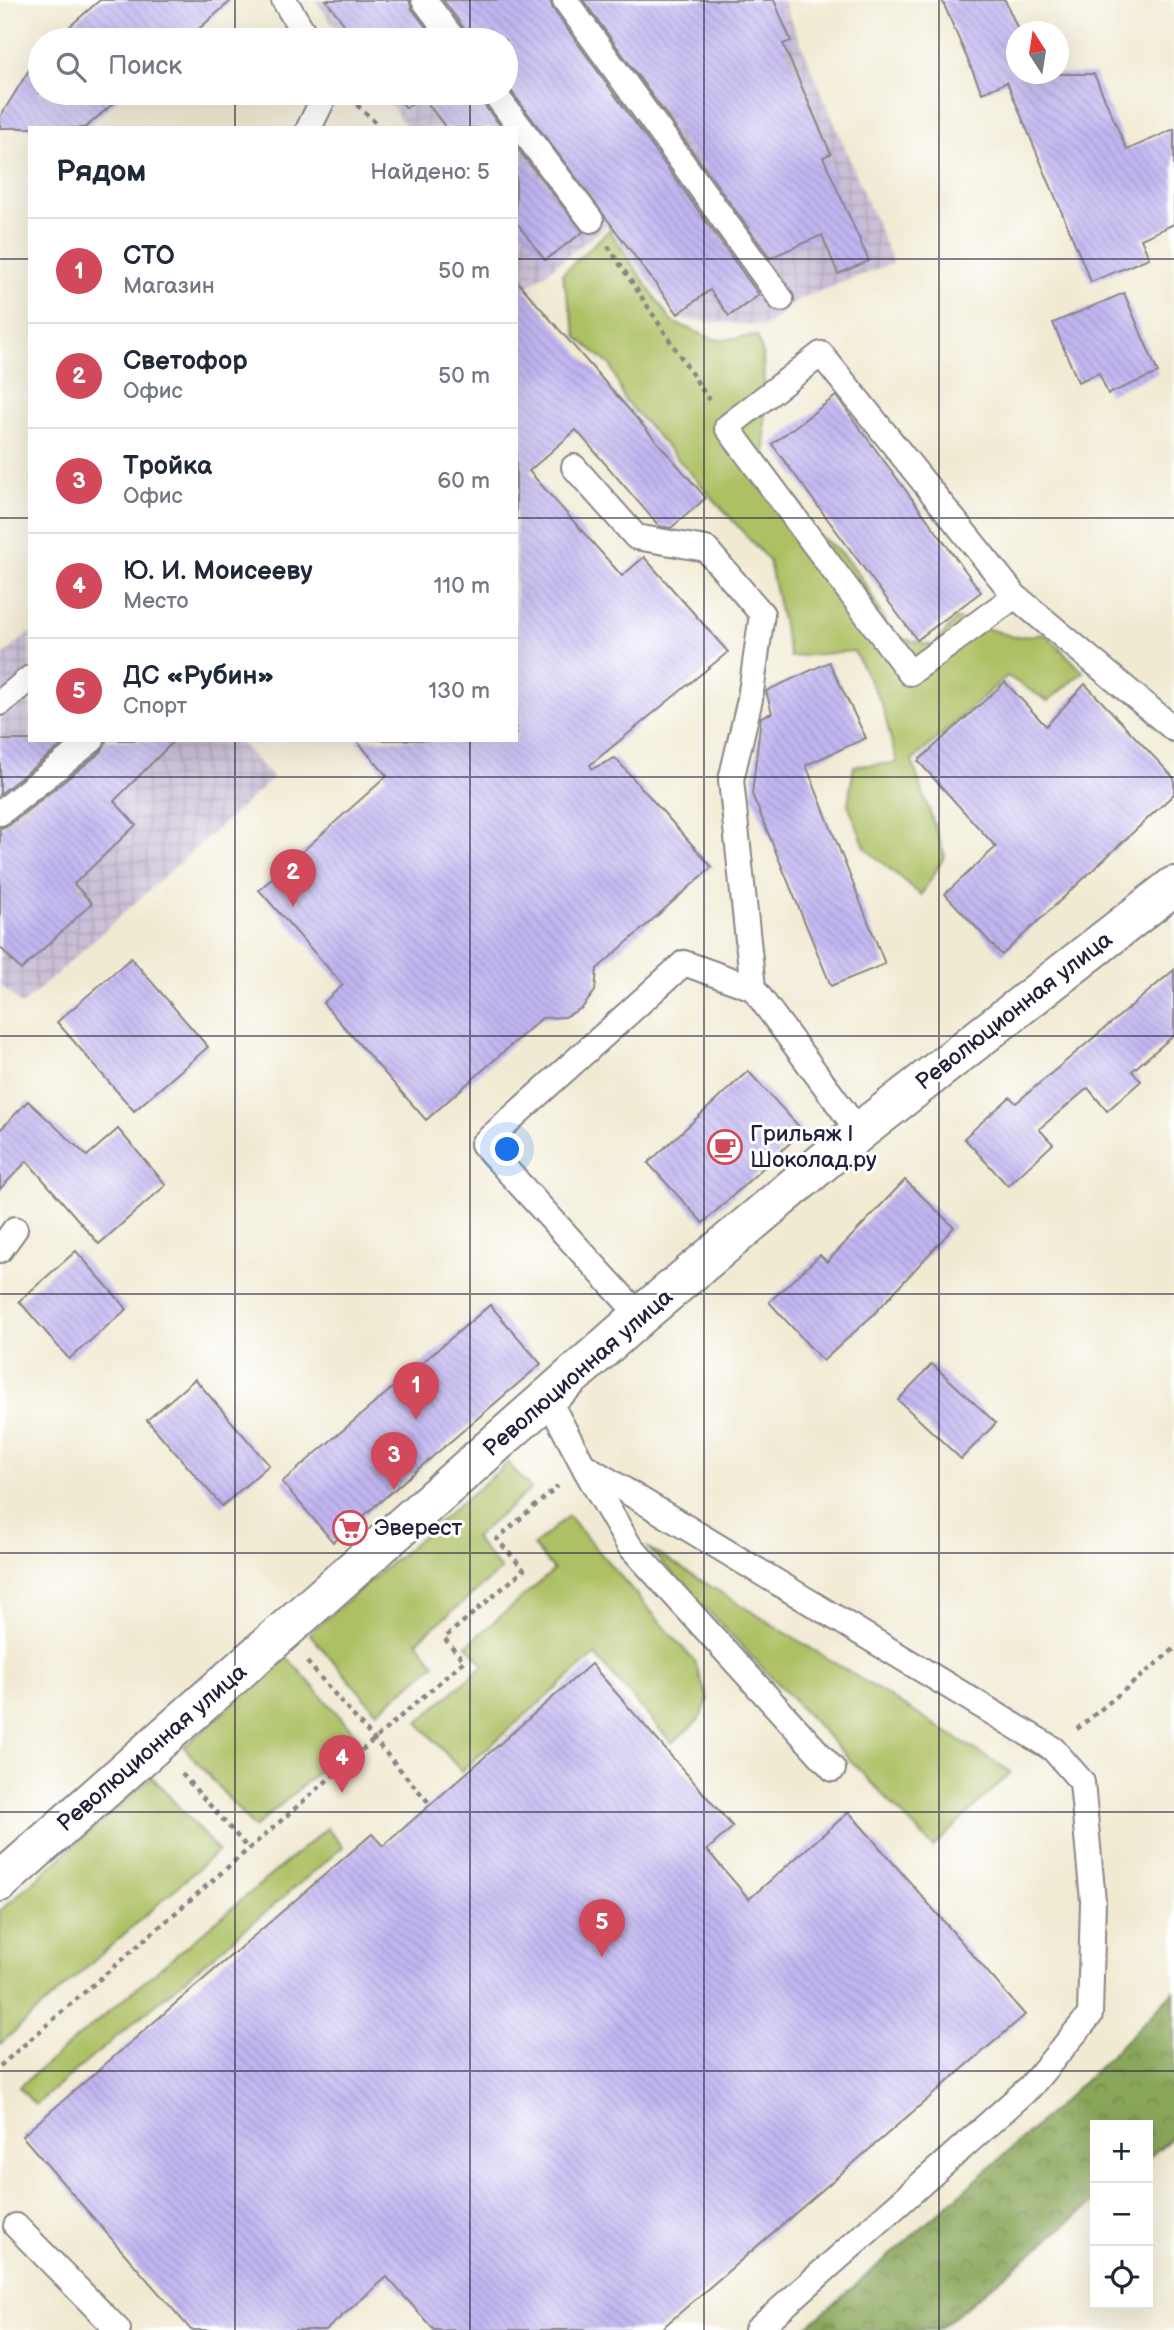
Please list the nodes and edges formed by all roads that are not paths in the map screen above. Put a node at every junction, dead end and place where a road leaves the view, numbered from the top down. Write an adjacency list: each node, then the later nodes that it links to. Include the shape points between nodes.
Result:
1 (284, 0): 4 (lane)
2 (424, 0): 5 (lane)
3 (565, 0): 10 (lane)
4 (301, 28)
5 (445, 28)
6 (320, 105): 8 (lane)
7 (503, 105): 9 (lane)
8 (310, 126)
9 (591, 220)
10 (781, 299)
11 (574, 467): 19 (lane, via 636,537 706,548 762,614 750,699 731,780)
12 (1015, 596): 12 (lane, via 821,354 727,427 910,673); 15 (lane)
13 (28, 680): 14 (lane)
14 (0, 703)
15 (1174, 729)
16 (89, 742): 17 (lane)
17 (0, 813)
18 (1174, 886): 20 (street, Революционная улица)
19 (753, 988): 20 (lane); 23 (lane, via 684,963 483,1144)
20 (859, 1132): 23 (street, Революционная улица)
21 (15, 1229): 22 (lane)
22 (0, 1250)
23 (640, 1316): 24 (street, Революционная улица)
24 (548, 1399): 25 (lane); 27 (street, Революционная улица)
25 (583, 1465): 26 (lane, via 629,1545); 30 (lane, via 1053,1749 1082,1783 1093,1901 1090,2015 1030,2087)
26 (833, 1769)
27 (0, 1882)
28 (16, 2226): 29 (lane)
29 (118, 2330)
30 (757, 2330)

